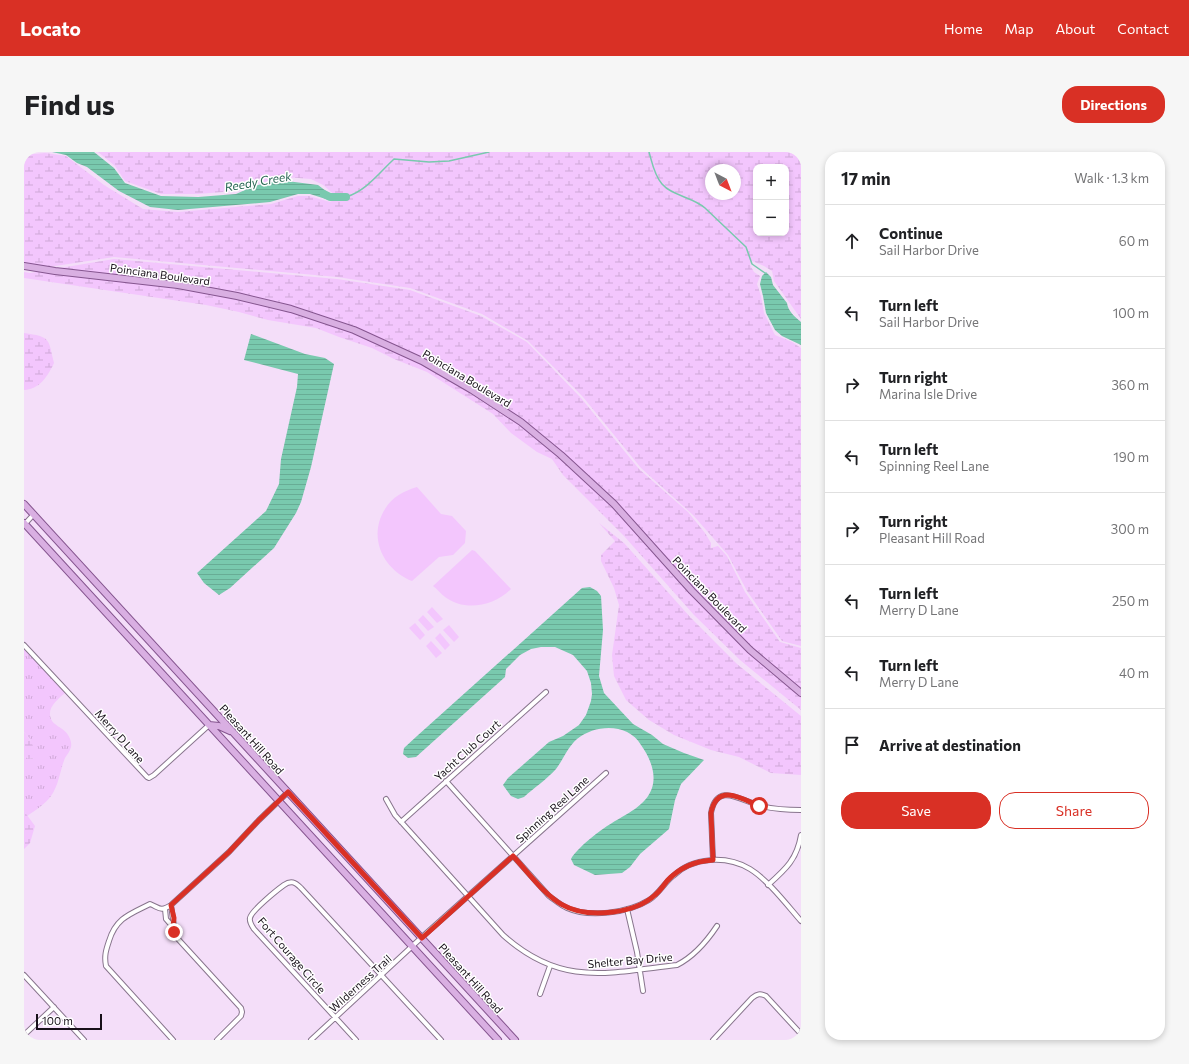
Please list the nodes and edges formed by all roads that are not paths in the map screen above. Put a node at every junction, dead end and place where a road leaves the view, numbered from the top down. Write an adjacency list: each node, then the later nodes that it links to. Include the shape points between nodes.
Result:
1 (24, 266): 7 (main road, Poinciana Boulevard, via 178,285 237,296 291,309 354,330 422,361 522,422 561,454 614,504 692,591 750,650)
2 (25, 508): 3 (main road, Pleasant Hill Road)
3 (34, 514): 4 (street); 9 (main road, Pleasant Hill Road)
4 (24, 524): 8 (main road, Pleasant Hill Road)
5 (24, 644): 8 (street, Merry D Lane, via 149,778)
6 (546, 692): 11 (street, Yacht Club Court)
7 (801, 693)
8 (209, 725): 9 (main road, via 219,726); 14 (main road, Pleasant Hill Road)
9 (233, 733): 12 (main road, Pleasant Hill Road)
10 (606, 773): 18 (street, Spinning Reel Lane)
11 (446, 781): 16 (street, Yacht Club Court); 18 (street)
12 (288, 792): 14 (street); 28 (main road, Pleasant Hill Road)
13 (386, 799): 16 (street, Shelter Bay Drive)
14 (279, 801): 22 (street, via 229,852); 29 (main road, Pleasant Hill Road)
15 (801, 810): 19 (street, via 764,807 733,795 721,797 712,806 711,813)
16 (401, 822): 21 (street, Shelter Bay Drive)
17 (801, 835): 20 (street, via 796,853 789,865)
18 (513, 856): 21 (street, Spinning Reel Lane); 24 (street, via 549,896 567,908 591,914)
19 (713, 860): 20 (street, via 740,864); 24 (street, via 697,862 679,871 650,900)
20 (768, 885): 25 (street)
21 (468, 897): 28 (street, Spinning Reel Lane); 30 (street, Shelter Bay Drive, via 517,948)
22 (171, 905): 23 (street); 27 (street)
23 (165, 909): 27 (street, via 166,920); 41 (street, via 150,904 126,916 116,924 104,956 109,971)
24 (627, 909): 31 (street)
25 (801, 921)
26 (717, 926): 31 (street, Shelter Bay Drive, via 709,938 682,963)
27 (173, 927): 42 (street, via 178,939 241,1008 241,1016)
28 (422, 938): 29 (street, Wilderness Trail); 47 (main road, Pleasant Hill Road)
29 (413, 947): 33 (street, Wilderness Trail); 46 (main road, Pleasant Hill Road)
30 (550, 966): 31 (street, Shelter Bay Drive, via 577,973 596,974); 35 (street)
31 (639, 970): 34 (street)
32 (24, 975): 36 (street)
33 (382, 975): 37 (street, Wilderness Trail); 37 (street, Fort Courage Circle, via 295,882 289,881 254,911 250,917 254,929); 45 (street)
34 (643, 991)
35 (540, 994)
36 (54, 1007): 39 (street); 40 (street)
37 (335, 1018): 43 (street, Wilderness Trail); 44 (street)
38 (801, 1034): 48 (street, via 766,996 761,994 752,998)
39 (24, 1035)
40 (84, 1040)
41 (173, 1040)
42 (217, 1040)
43 (311, 1040)
44 (356, 1040)
45 (441, 1040)
46 (498, 1040)
47 (514, 1040)
48 (713, 1040)

